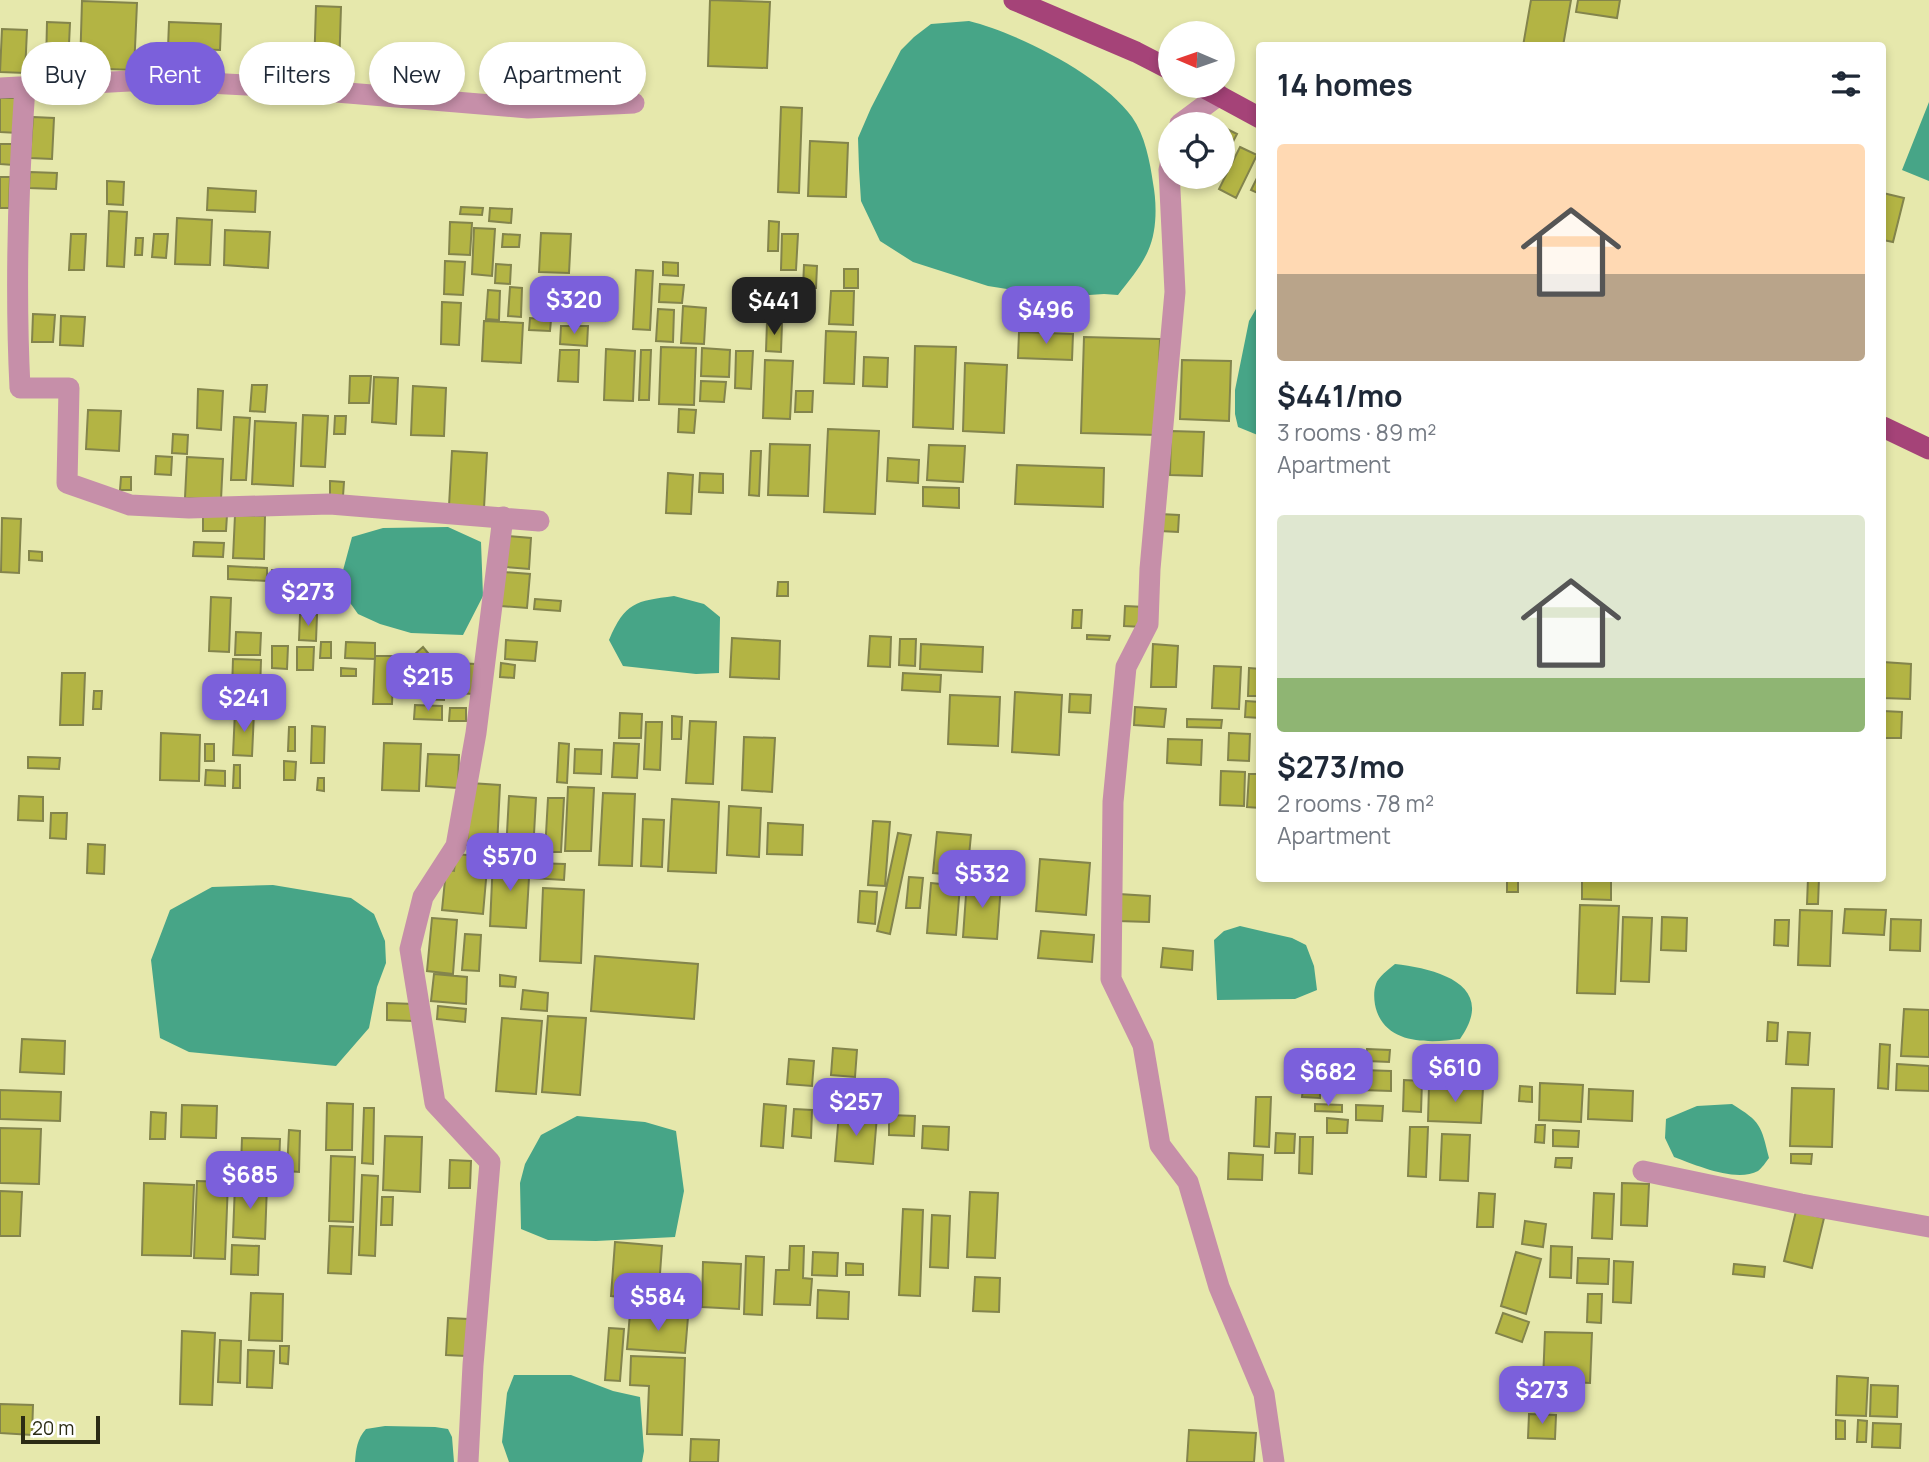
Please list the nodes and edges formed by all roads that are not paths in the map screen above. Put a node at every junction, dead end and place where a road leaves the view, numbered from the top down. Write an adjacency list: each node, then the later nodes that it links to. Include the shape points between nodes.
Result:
1 (1014, 0): 2 (main road)
2 (1158, 63)
3 (111, 82): 8 (street, via 264,86)
4 (21, 86): 5 (street)
5 (0, 88)
6 (1203, 98): 12 (street)
7 (1224, 98): 13 (main road)
8 (479, 104)
9 (24, 105): 17 (street, via 17,324 20,388 69,388 66,484 130,505 330,504)
10 (492, 105): 11 (street)
11 (592, 105)
12 (1191, 112)
13 (1256, 116)
14 (1170, 189): 22 (street, via 1175,292 1148,624 1126,667 1113,802 1111,979 1143,1045 1160,1145 1188,1182 1219,1287 1264,1394)
15 (1886, 428): 16 (main road)
16 (1929, 449)
17 (503, 517): 18 (street); 21 (street, via 476,733 456,846 423,897 410,950 435,1103 489,1162)
18 (539, 521)
19 (1643, 1171): 20 (street)
20 (1929, 1227)
21 (468, 1462)
22 (1274, 1462)

